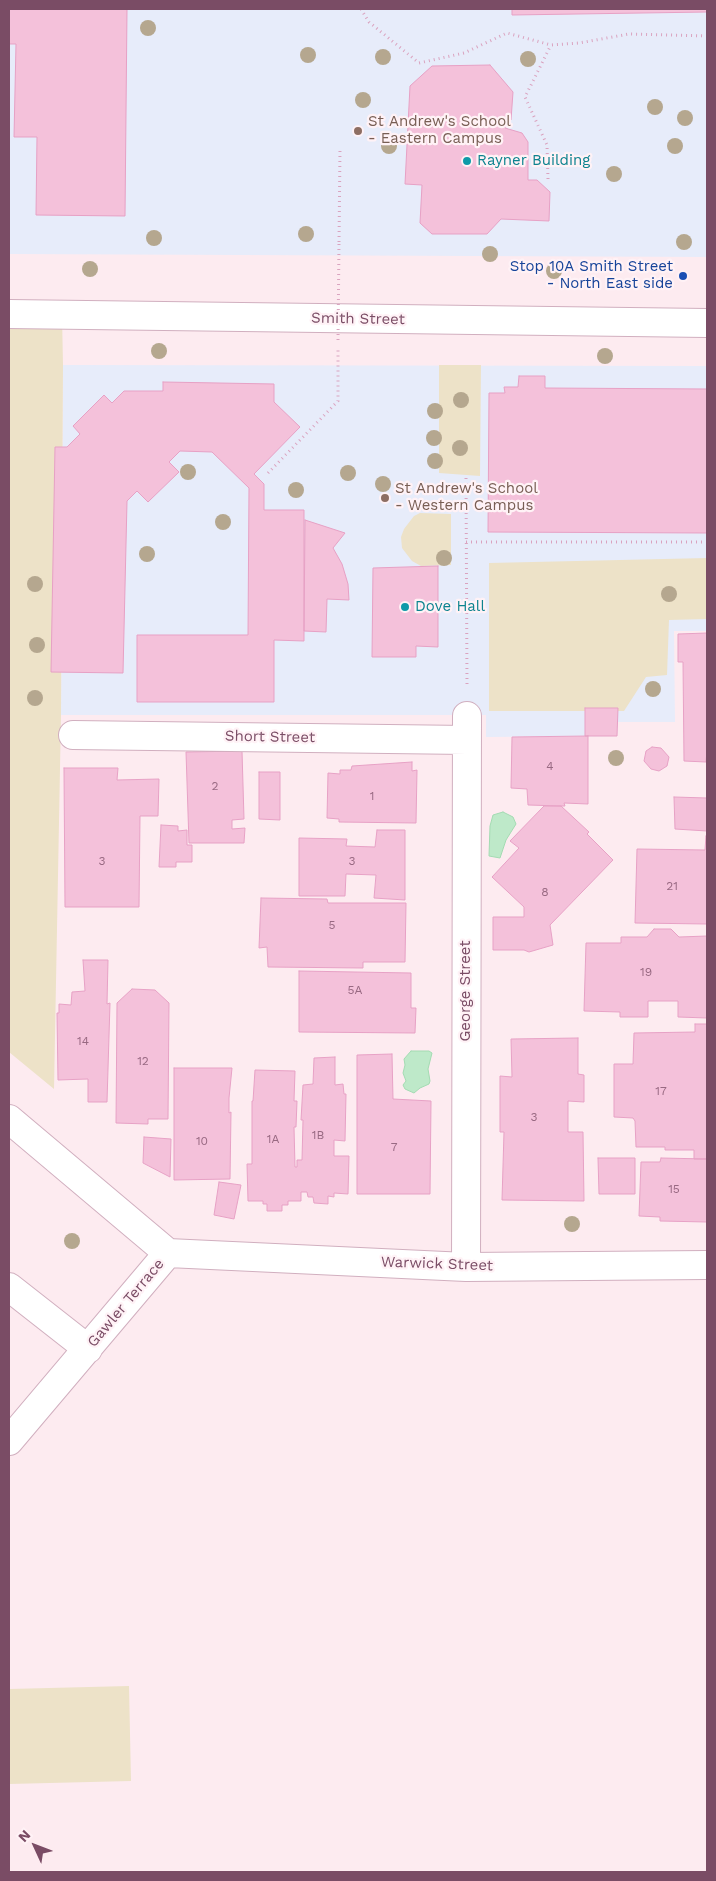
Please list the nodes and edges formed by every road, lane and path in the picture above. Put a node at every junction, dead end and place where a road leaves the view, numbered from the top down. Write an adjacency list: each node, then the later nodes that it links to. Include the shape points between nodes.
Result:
1 (361, 9): 3 (path, via 369,22 419,63 464,53 507,33)
2 (707, 36): 3 (path, via 629,34)
3 (551, 45): 5 (path, via 525,97 548,144)
4 (340, 149): 8 (path, bridge, via 338,401)
5 (548, 179)
6 (9, 314): 7 (street, Smith Street)
7 (707, 323)
8 (268, 473)
9 (466, 478): 10 (path)
10 (466, 542): 11 (path); 12 (path)
11 (707, 542)
12 (467, 728): 13 (street, Short Street); 17 (street, George Street)
13 (73, 735)
14 (9, 1120): 15 (street, Gawler Terrace)
15 (168, 1253): 17 (street, Warwick Street); 19 (street, Gawler Terrace)
16 (707, 1265): 17 (street, Warwick Street)
17 (466, 1266)
18 (9, 1287): 19 (street)
19 (88, 1349): 20 (street, Gawler Terrace)
20 (9, 1441)

